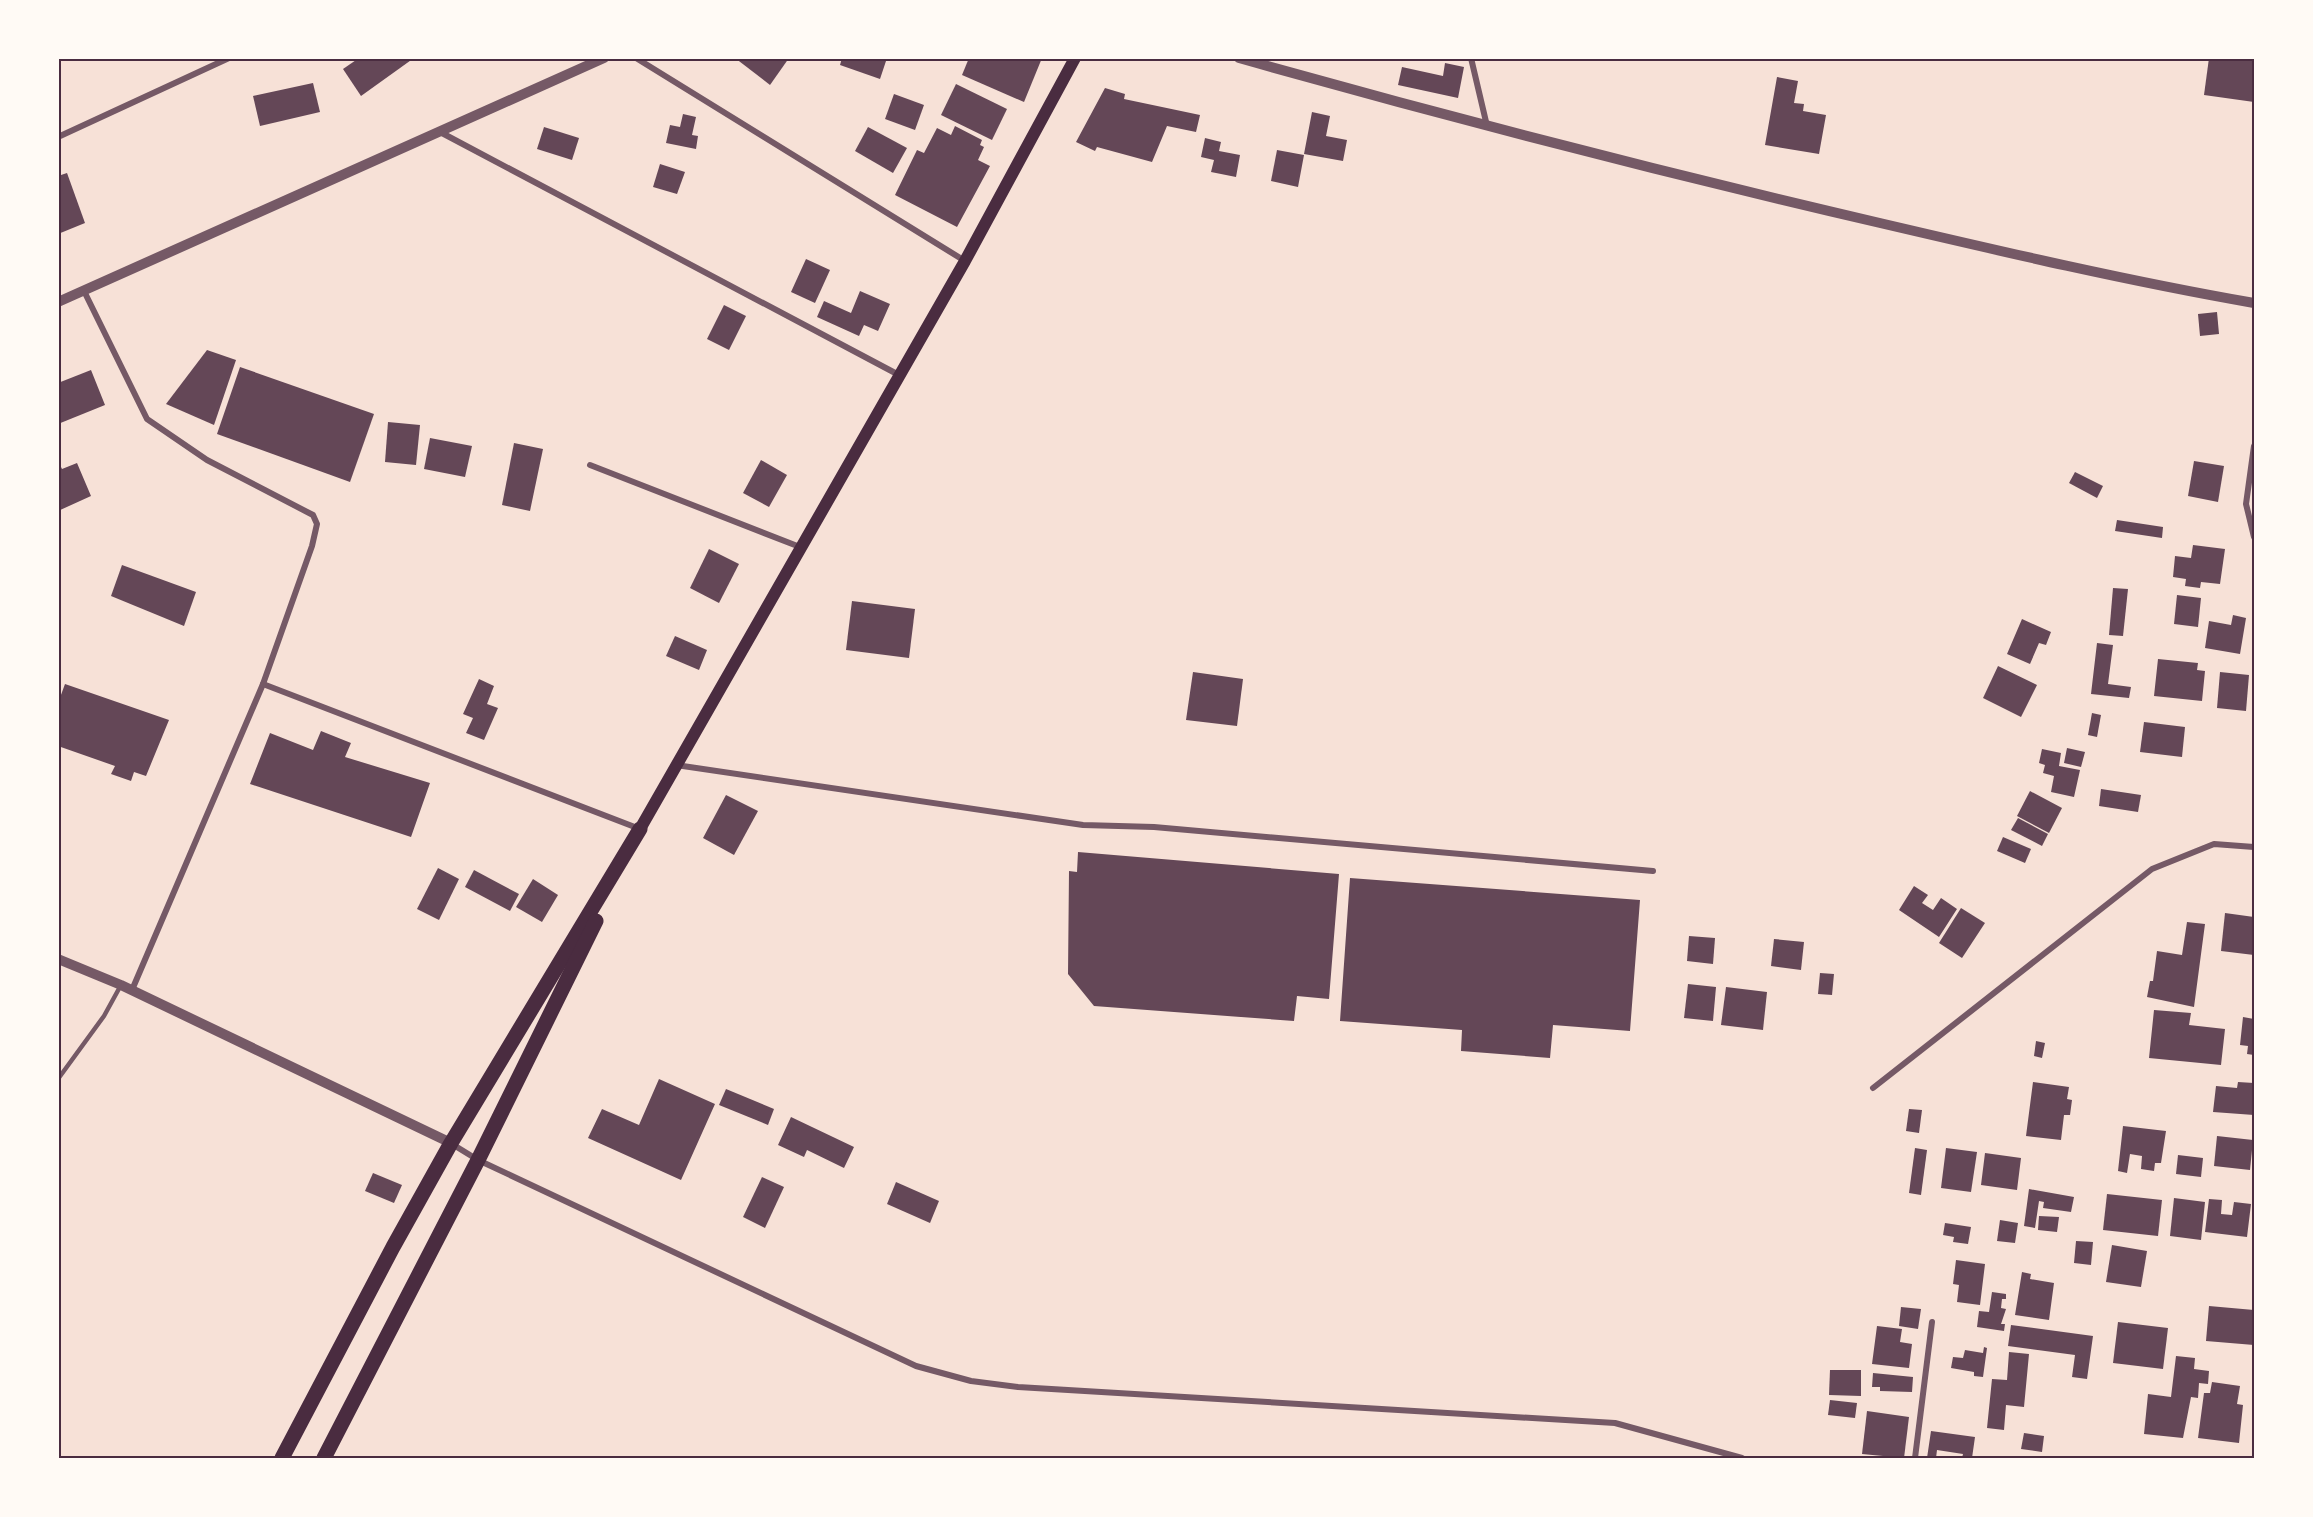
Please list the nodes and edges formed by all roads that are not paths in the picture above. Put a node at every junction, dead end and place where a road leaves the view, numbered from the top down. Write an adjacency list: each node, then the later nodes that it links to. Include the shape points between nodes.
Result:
1 (229, 58): 9 (street)
2 (604, 58): 8 (street)
3 (636, 58): 10 (street)
4 (1075, 58): 10 (main road)
5 (1239, 58): 7 (street)
6 (1471, 58): 7 (street)
7 (1487, 127): 13 (street, via 2130,282)
8 (439, 132): 11 (street); 14 (street)
9 (58, 136)
10 (965, 261): 14 (main road)
11 (84, 291): 12 (street); 19 (street, via 147,419 207,460 313,515 317,524 312,546)
12 (58, 302)
13 (2254, 303)
14 (898, 375): 18 (main road)
15 (2254, 446): 17 (street, via 2246,504)
16 (590, 465): 18 (street)
17 (2254, 537)
18 (800, 547): 20 (main road)
19 (263, 684): 21 (street); 26 (street)
20 (676, 765): 21 (main road); 23 (street, via 1083,825 1154,827)
21 (640, 829): 29 (main road); 30 (main road)
22 (2254, 847): 28 (street, via 2214,844 2152,869)
23 (1653, 871)
24 (58, 958): 25 (street)
25 (121, 985): 26 (street); 27 (lane, via 104,1016)
26 (132, 990): 29 (street)
27 (58, 1079)
28 (1873, 1088)
29 (451, 1143): 30 (street); 32 (main road)
30 (478, 1160): 33 (main road); 34 (street, via 916,1366 971,1381 1615,1424)
31 (1932, 1322): 35 (street)
32 (282, 1458)
33 (324, 1458)
34 (1742, 1458)
35 (1915, 1458)

